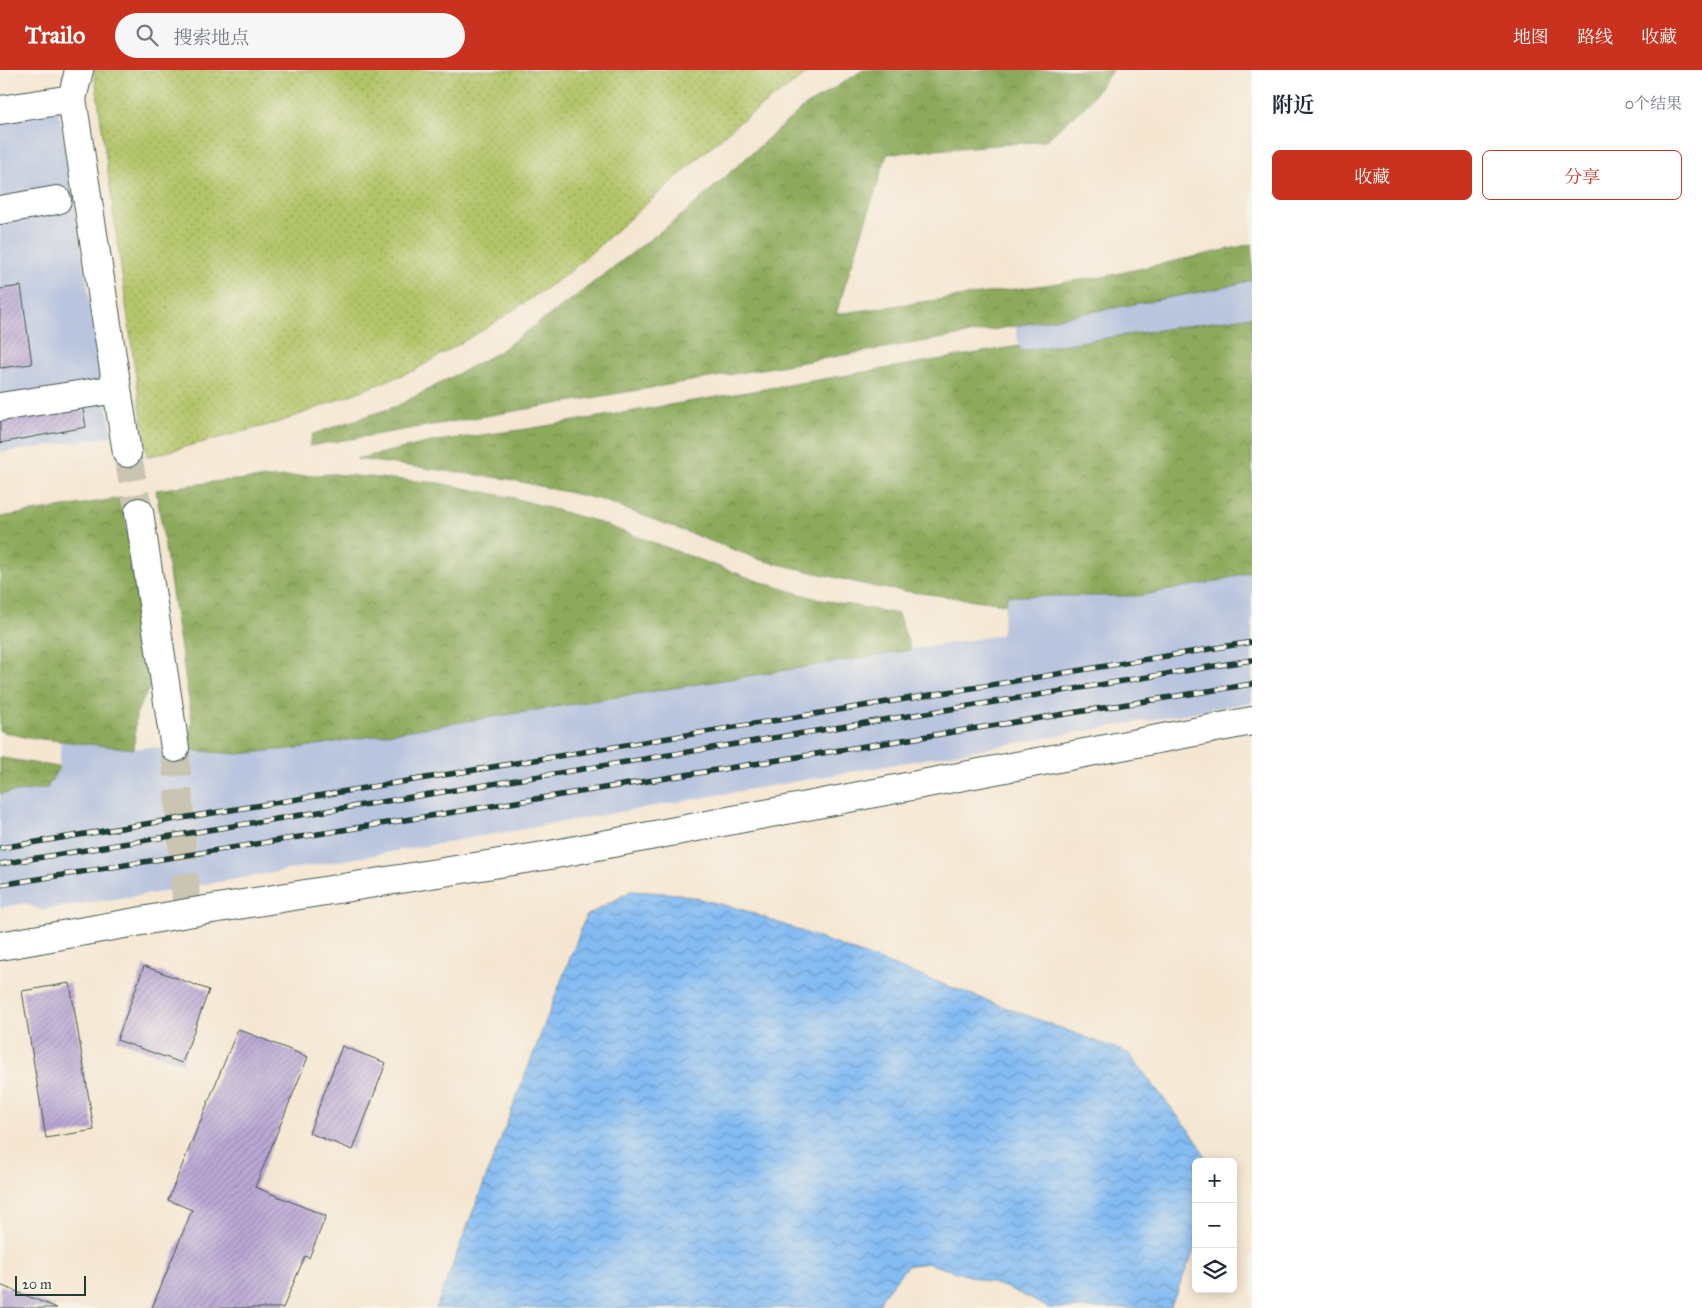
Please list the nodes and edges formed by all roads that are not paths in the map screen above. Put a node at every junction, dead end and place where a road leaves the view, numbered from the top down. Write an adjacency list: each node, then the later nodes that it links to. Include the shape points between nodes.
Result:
1 (79, 70): 2 (street)
2 (72, 99): 3 (street); 6 (street)
3 (0, 110)
4 (57, 200): 5 (street)
5 (0, 210)
6 (117, 389): 7 (street); 8 (street)
7 (0, 407)
8 (127, 453)
9 (139, 512): 11 (street)
10 (1252, 721): 12 (street, via 550,855)
11 (175, 748)
12 (0, 946)

